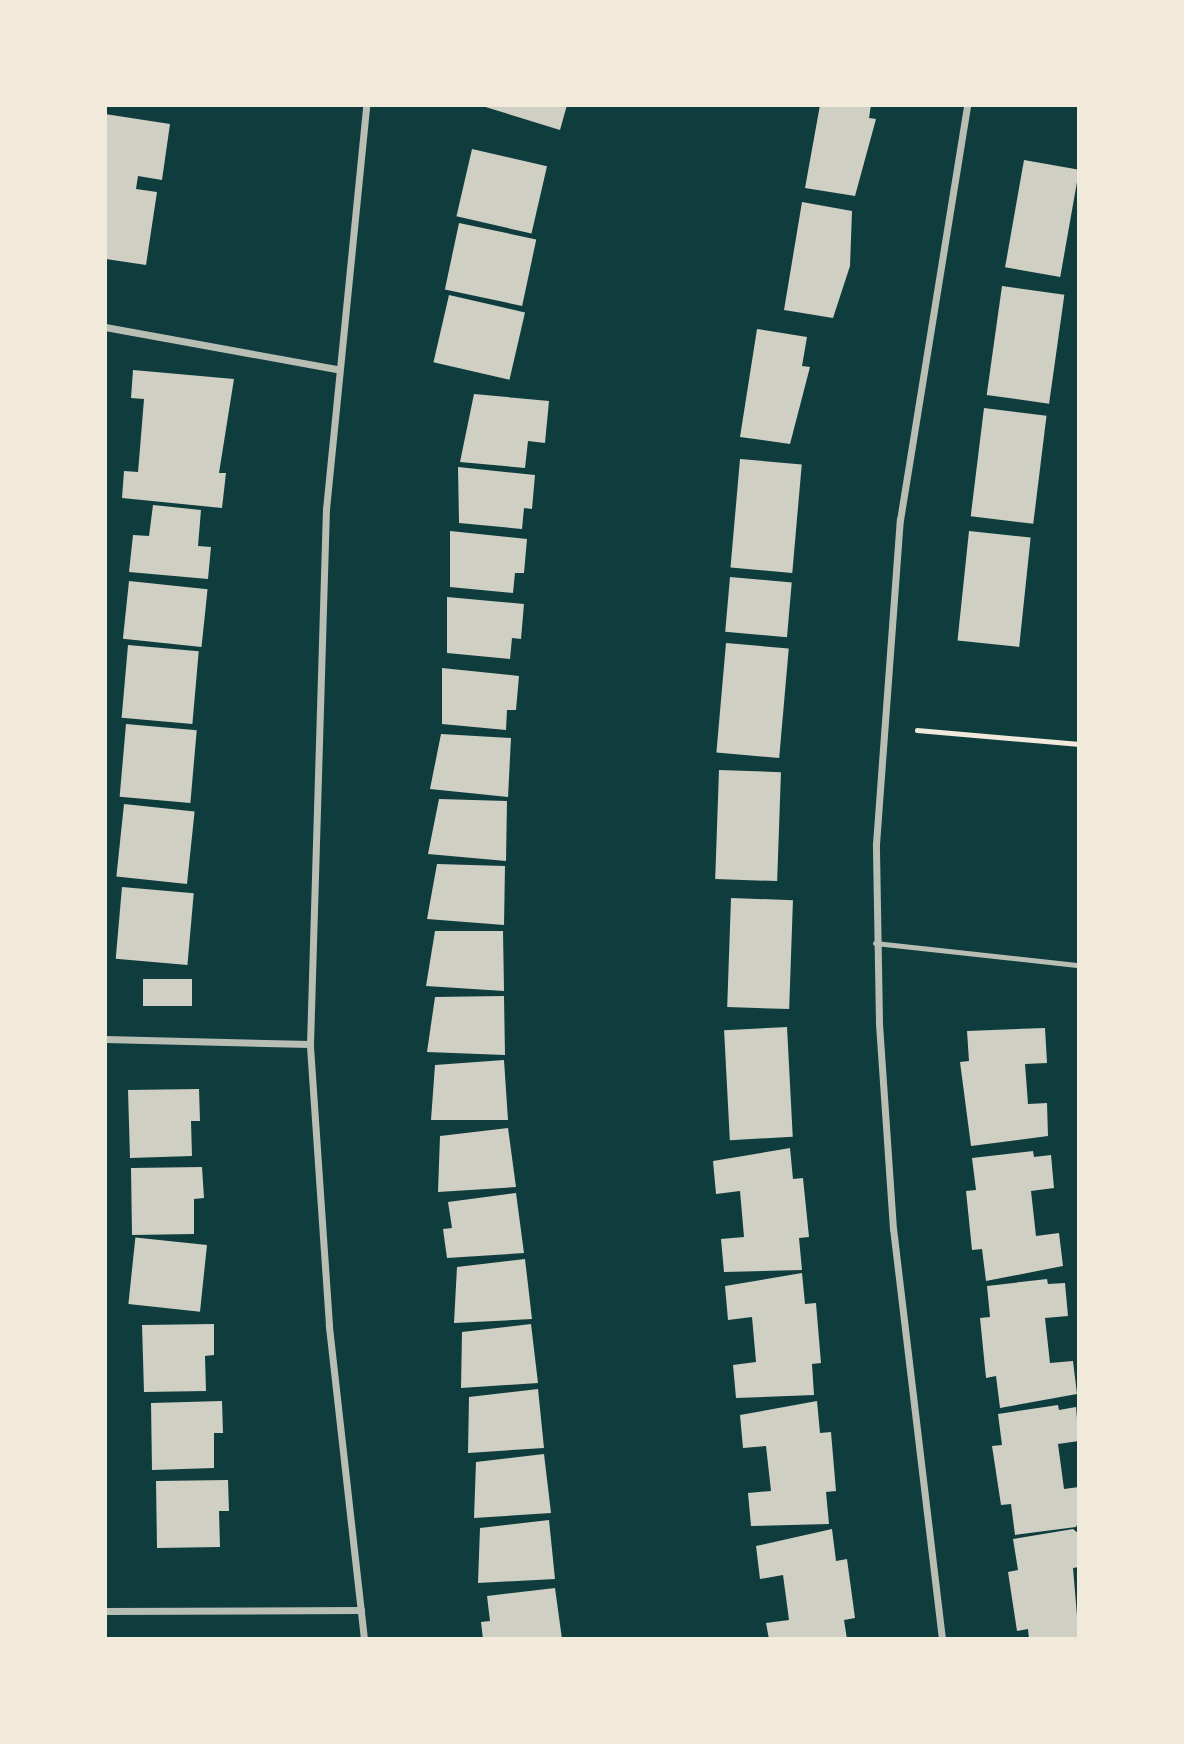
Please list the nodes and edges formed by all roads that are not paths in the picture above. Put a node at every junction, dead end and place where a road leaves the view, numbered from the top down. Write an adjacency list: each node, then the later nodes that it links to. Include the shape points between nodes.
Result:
1 (366, 105): 4 (street)
2 (967, 105): 5 (street, via 900,520 879,774)
3 (105, 327): 4 (street)
4 (336, 369): 8 (street, via 310,861)
5 (875, 943): 6 (lane); 12 (street, via 892,1229)
6 (1079, 965)
7 (105, 1039): 8 (street)
8 (310, 1044): 9 (street, via 324,1263)
9 (360, 1610): 10 (street); 11 (street)
10 (105, 1611)
11 (364, 1639)
12 (942, 1639)

